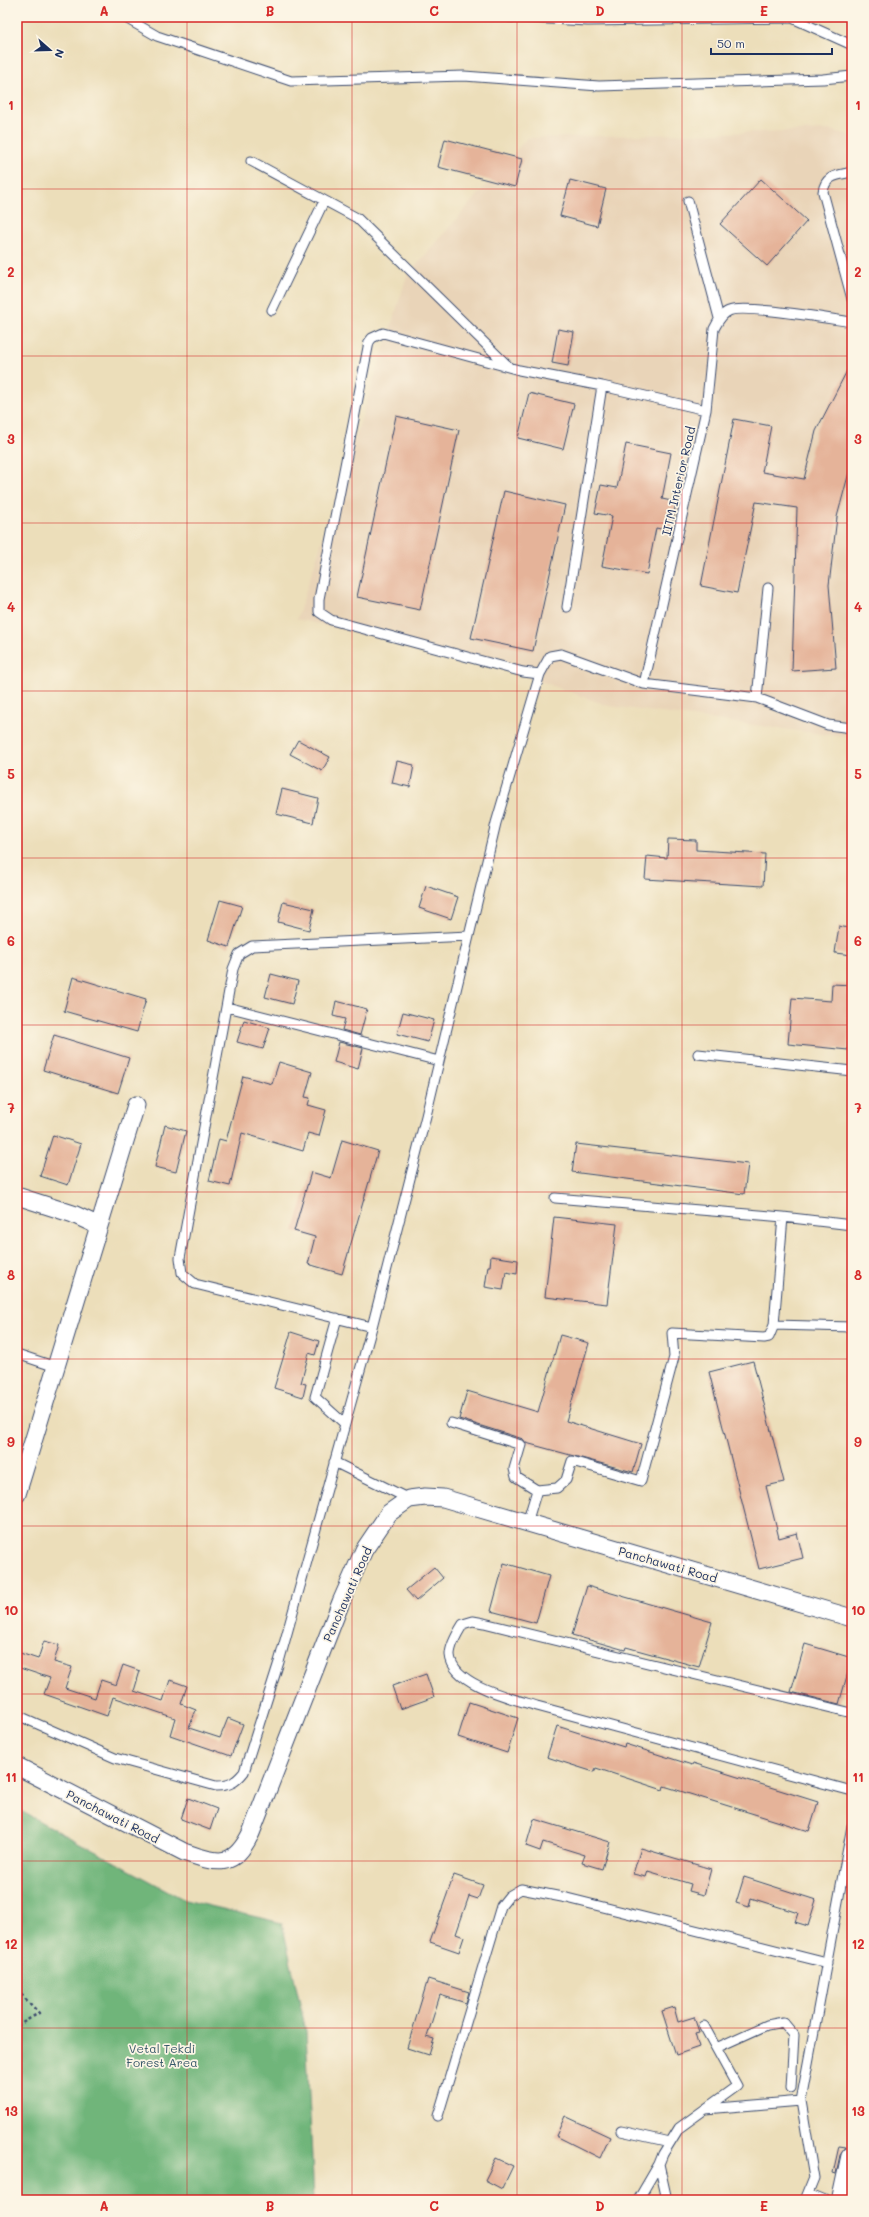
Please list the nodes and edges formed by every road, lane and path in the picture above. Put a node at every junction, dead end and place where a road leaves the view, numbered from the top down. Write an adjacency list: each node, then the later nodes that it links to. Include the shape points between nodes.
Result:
1 (124, 17): 4 (lane, via 157,36 291,81 464,76 599,86)
2 (509, 17): 3 (lane, via 588,21 792,18)
3 (852, 45)
4 (852, 76)
5 (251, 160): 7 (lane)
6 (852, 172): 9 (lane, via 829,179 823,192)
7 (324, 201): 10 (lane); 13 (lane, via 357,218)
8 (688, 201): 11 (lane)
9 (852, 299)
10 (272, 310)
11 (720, 318): 12 (lane, via 729,311 748,308); 15 (lane, IITM Interior Road, via 714,329)
12 (852, 322)
13 (509, 367): 14 (lane); 18 (lane, via 383,333 372,338 367,347 318,606 319,612 331,620 523,672)
14 (602, 386): 15 (lane); 17 (lane)
15 (706, 410): 19 (lane, IITM Interior Road)
16 (768, 588): 20 (lane)
17 (567, 607)
18 (540, 674): 19 (lane, via 550,656 561,654); 22 (lane, via 496,824)
19 (644, 684): 20 (lane)
20 (757, 698): 21 (lane, via 828,725)
21 (852, 728)
22 (469, 936): 23 (lane, via 252,946 242,951 237,958); 25 (lane)
23 (227, 1007): 25 (lane); 33 (lane, via 180,1258 182,1273 195,1284)
24 (698, 1054): 26 (lane)
25 (439, 1062): 35 (lane)
26 (852, 1071)
27 (136, 1105): 32 (street)
28 (17, 1196): 32 (street, via 73,1214)
29 (555, 1198): 30 (lane)
30 (783, 1216): 31 (lane); 34 (lane)
31 (852, 1225)
32 (99, 1226): 38 (street)
33 (337, 1318): 35 (lane); 39 (lane, via 315,1397)
34 (774, 1325): 36 (lane); 42 (lane, via 769,1337 764,1338 672,1334 674,1357 641,1481 572,1461 566,1480 558,1488)
35 (372, 1327): 39 (lane)
36 (852, 1327)
37 (17, 1354): 38 (lane)
38 (56, 1367): 43 (street)
39 (345, 1424): 41 (lane)
40 (451, 1424): 42 (lane, via 521,1444 514,1469 516,1477)
41 (334, 1462): 44 (lane); 48 (lane, via 249,1760 244,1772 236,1781 226,1786 216,1786 115,1758)
42 (537, 1490): 45 (lane)
43 (17, 1494)
44 (409, 1499): 45 (street, Panchawati Road, via 425,1496 443,1498); 49 (street, Panchawati Road, via 389,1513 364,1550 242,1851 226,1861 206,1860 184,1852)
45 (527, 1522): 46 (street, Panchawati Road)
46 (852, 1618)
47 (852, 1713): 50 (lane, via 484,1622 473,1621 463,1624 455,1637 450,1655 456,1670 466,1679 506,1696)
48 (17, 1715)
49 (17, 1766)
50 (852, 1791)
51 (852, 1826): 52 (lane)
52 (827, 1963): 58 (lane); 60 (lane, via 567,1898 521,1889 501,1906)
53 (17, 1990): 54 (path, via 39,2013)
54 (17, 2026)
55 (704, 2026): 56 (lane)
56 (716, 2048): 57 (lane, via 767,2025 783,2022 794,2035); 59 (lane, via 737,2086)
57 (791, 2088)
58 (801, 2101): 59 (lane); 65 (lane, via 814,2178)
59 (705, 2109): 62 (lane, via 679,2128)
60 (438, 2116)
61 (621, 2131): 62 (lane)
62 (670, 2142): 64 (lane)
63 (852, 2158): 69 (main road)
64 (659, 2164): 66 (lane); 67 (lane)
65 (807, 2196): 68 (lane)
66 (638, 2200)
67 (667, 2200)
68 (825, 2200)
69 (843, 2200)

